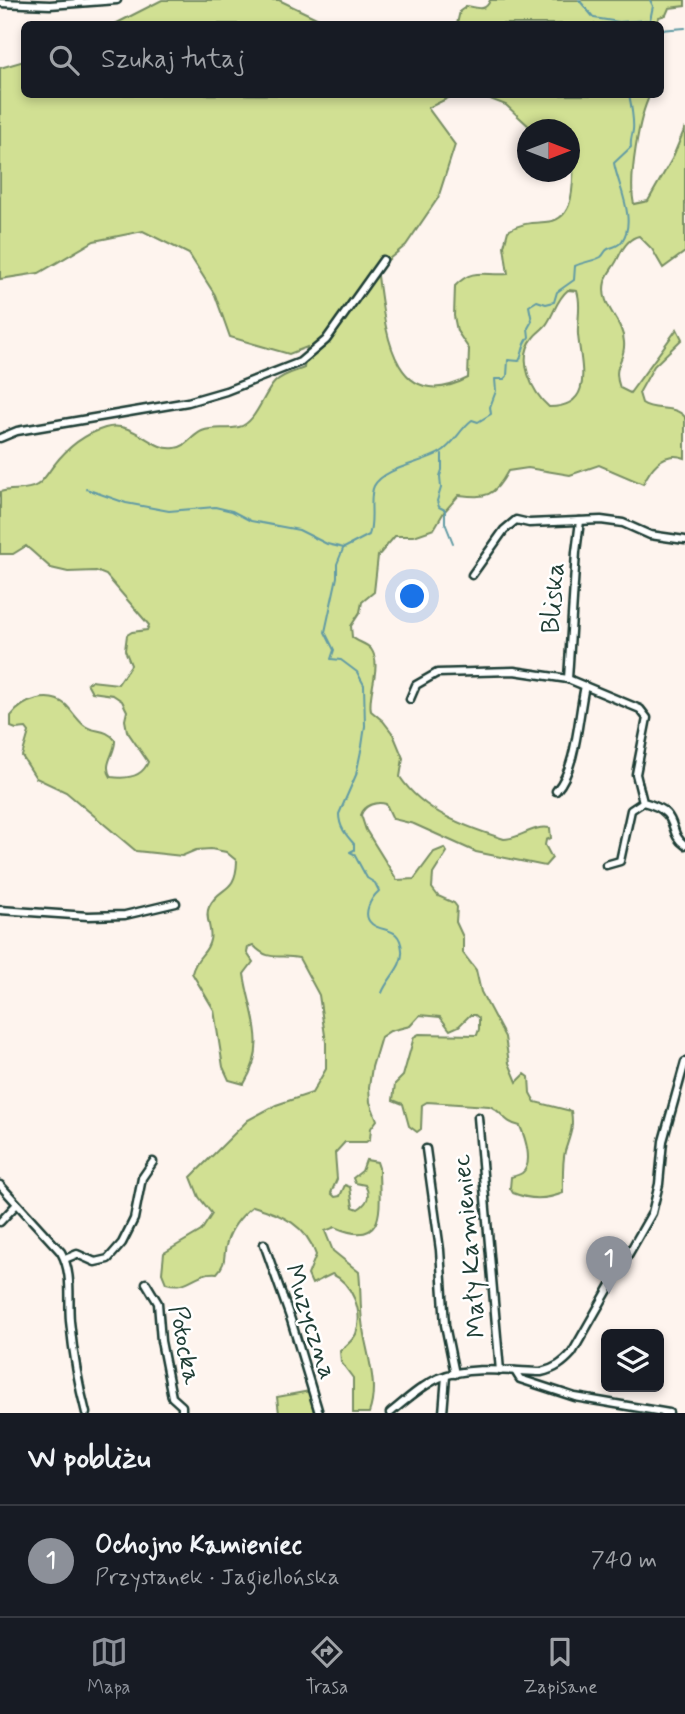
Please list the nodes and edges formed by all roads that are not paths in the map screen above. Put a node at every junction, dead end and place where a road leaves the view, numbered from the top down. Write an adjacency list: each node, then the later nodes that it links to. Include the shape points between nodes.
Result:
1 (117, 0): 2 (street)
2 (0, 3)
3 (383, 260): 4 (street, via 326,340 300,362 188,401 17,431)
4 (0, 438)
5 (580, 520): 6 (street, via 623,523 650,535); 7 (street, via 516,520); 8 (street, Bliska)
6 (685, 540)
7 (472, 575)
8 (568, 679): 9 (street); 10 (street, via 514,671 437,673 416,685)
9 (585, 686): 11 (street, via 570,762 564,782); 12 (street, via 640,709 647,718 636,774)
10 (410, 699)
11 (555, 791)
12 (643, 802): 13 (street, via 670,817 677,838); 14 (street, via 631,810 620,861)
13 (685, 845)
14 (606, 865)
15 (176, 903): 16 (street, via 125,915)
16 (0, 910)
17 (685, 1062): 28 (street, via 663,1141 652,1213 572,1353 551,1370)
18 (478, 1117): 27 (street, Mały Kamieniec)
19 (426, 1149): 29 (street, via 445,1325)
20 (153, 1162): 25 (street, via 142,1178 134,1219 108,1259 95,1262 77,1255)
21 (0, 1185): 22 (street)
22 (16, 1205): 23 (street); 25 (street)
23 (0, 1222)
24 (264, 1244): 33 (street, Muzyczna)
25 (65, 1259): 31 (street, via 73,1349)
26 (146, 1283): 32 (street, Potocka, via 158,1303 172,1397 182,1406)
27 (500, 1371): 28 (street); 29 (street)
28 (515, 1371): 36 (street, via 520,1379 553,1392)
29 (455, 1374): 30 (street)
30 (446, 1376): 34 (street); 35 (street)
31 (86, 1413)
32 (182, 1413)
33 (318, 1413)
34 (390, 1413)
35 (443, 1413)
36 (668, 1413)

